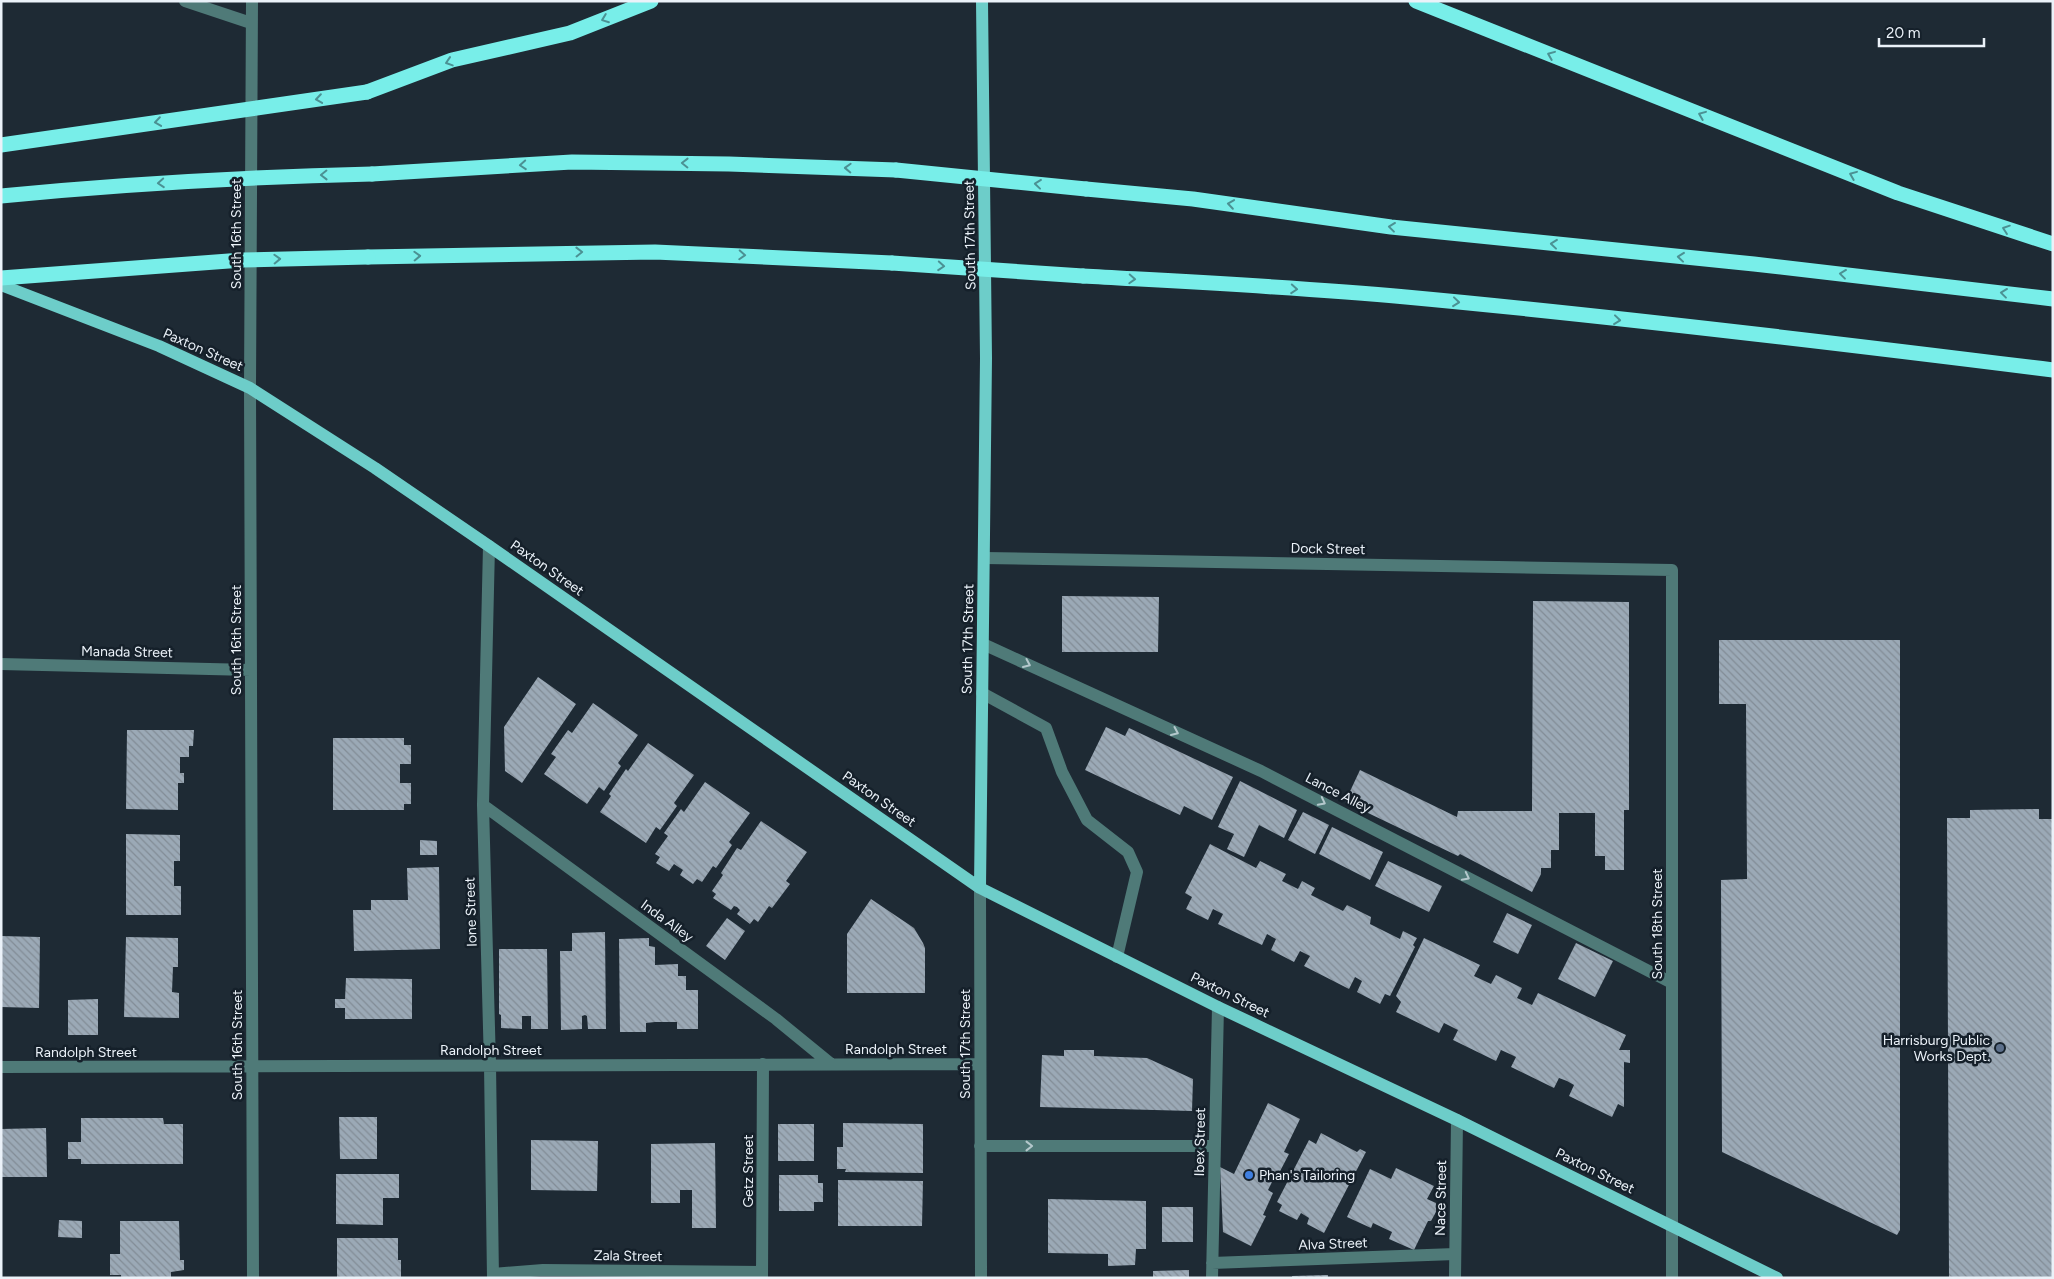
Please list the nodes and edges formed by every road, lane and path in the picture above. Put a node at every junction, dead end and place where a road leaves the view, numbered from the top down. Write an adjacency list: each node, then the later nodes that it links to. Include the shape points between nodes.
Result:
1 (185, 1): 6 (street)
2 (252, 1): 6 (street, South 16th Street)
3 (651, 1): 7 (highway, one-way to 7, bridge, via 570,33 452,60 367,92)
4 (982, 1): 17 (main road, South 17th Street, via 986,358)
5 (1416, 1): 9 (highway, one-way to 5, via 1898,192)
6 (251, 23): 15 (street, South 16th Street)
7 (1, 145)
8 (1, 196): 13 (highway, one-way to 8, bridge, via 1391,227 1192,198 896,170 572,162 372,174 262,176 98,186)
9 (2053, 244)
10 (242, 260): 11 (highway, bridge); 12 (highway, bridge); 14 (highway, one-way to 14, bridge, via 655,252 892,263 1405,297 1769,335)
11 (1, 278)
12 (1, 286): 15 (main road, Paxton Street, via 159,346)
13 (2053, 299)
14 (2053, 370)
15 (250, 388): 16 (main road, Paxton Street); 21 (street, South 16th Street)
16 (489, 546): 23 (street, Ione Street); 24 (main road, Paxton Street)
17 (984, 558): 18 (street, Dock Street); 19 (main road, South 17th Street)
18 (1672, 570): 26 (street, South 18th Street)
19 (983, 644): 22 (main road, South 17th Street); 26 (street, Lance Alley, one-way to 26, via 1261,770)
20 (1, 664): 21 (street, Manada Street)
21 (251, 670): 32 (street, South 16th Street)
22 (982, 693): 24 (main road, South 17th Street); 25 (street, via 1046,728 1062,772 1088,820 1128,852 1137,872)
23 (483, 805): 29 (street, Inda Alley, via 776,1019); 31 (street, Ione Street)
24 (980, 888): 25 (main road, Paxton Street); 30 (street, South 17th Street)
25 (1117, 957): 27 (main road, Paxton Street)
26 (1672, 983): 37 (street, South 18th Street)
27 (1218, 1007): 34 (main road, Paxton Street); 36 (street, Ibex Street)
28 (763, 1064): 29 (street, Randolph Street); 31 (street, Randolph Street); 40 (street, Getz Street)
29 (831, 1064): 30 (street, Randolph Street)
30 (980, 1064): 35 (street, South 17th Street)
31 (490, 1065): 32 (street, Randolph Street); 41 (street, Ione Street)
32 (252, 1066): 33 (street, Randolph Street); 42 (street, South 16th Street)
33 (1, 1067)
34 (1457, 1120): 37 (main road, Paxton Street); 38 (street, Nace Street)
35 (980, 1146): 36 (street, one-way to 36); 43 (street, South 17th Street)
36 (1215, 1146): 39 (street, Ibex Street)
37 (1672, 1226): 46 (street, South 18th Street); 47 (main road, Paxton Street)
38 (1455, 1254): 39 (street, Alva Street); 45 (street, Nace Street)
39 (1212, 1263): 44 (street, Ibex Street)
40 (762, 1275): 41 (street, Zala Street, via 543,1270)
41 (493, 1276)
42 (253, 1278)
43 (981, 1278)
44 (1212, 1278)
45 (1455, 1278)
46 (1672, 1278)
47 (1777, 1278)

